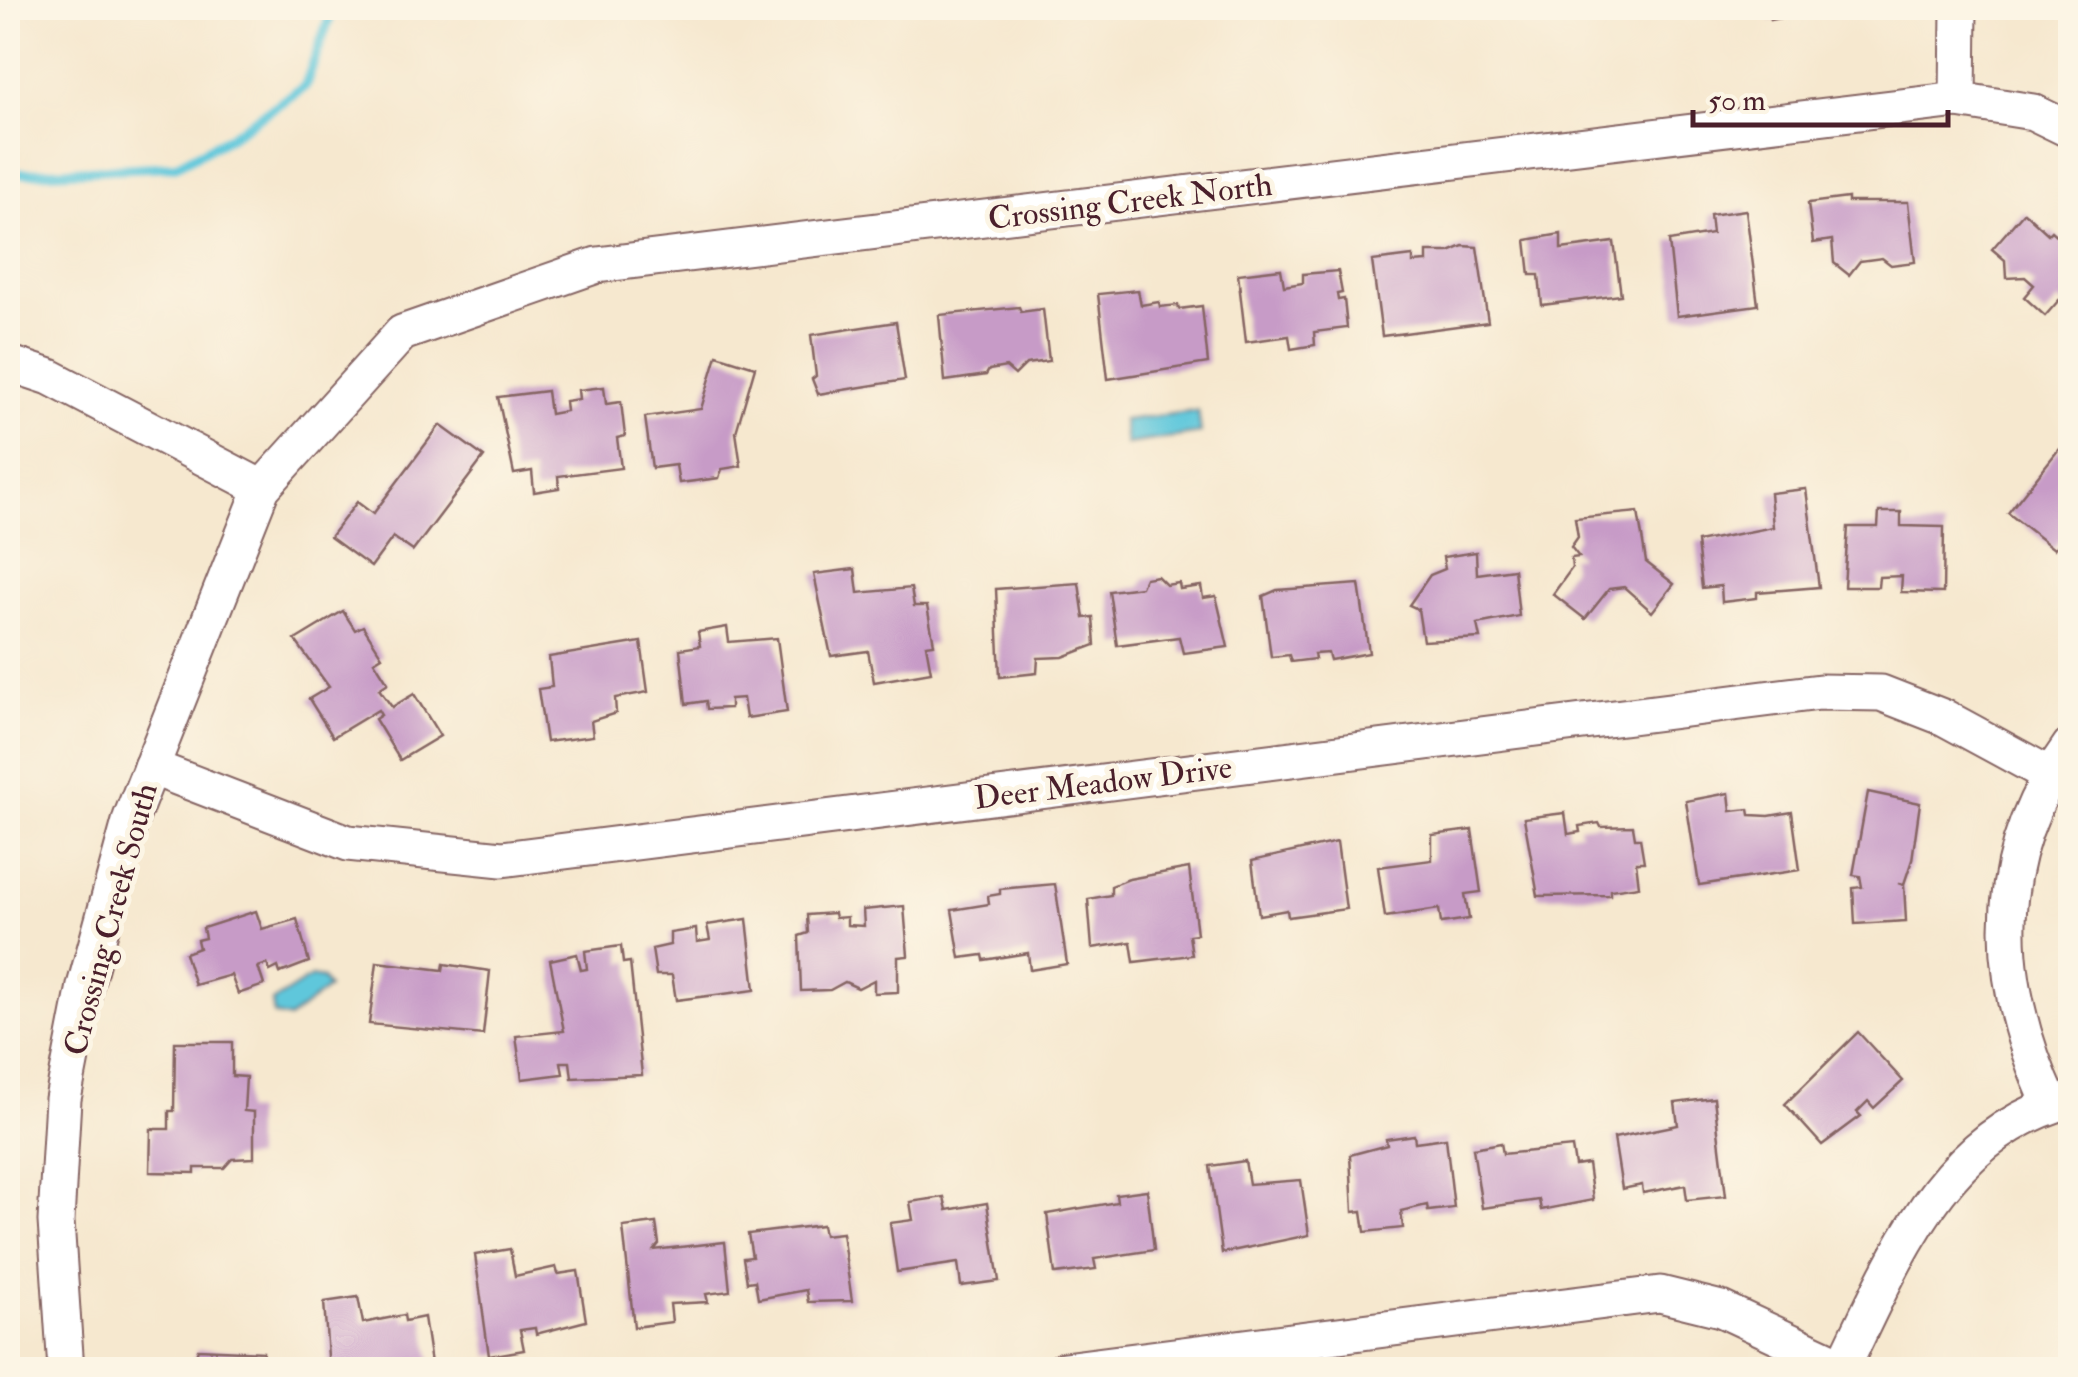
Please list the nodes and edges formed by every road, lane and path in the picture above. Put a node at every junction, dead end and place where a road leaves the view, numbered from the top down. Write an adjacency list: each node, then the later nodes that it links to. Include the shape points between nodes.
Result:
1 (1959, 8): 2 (street)
2 (1958, 100): 3 (street, Crossing Creek North, via 2033,112); 5 (street, Crossing Creek North, via 597,265 402,332)
3 (2070, 130)
4 (8, 362): 5 (street, via 50,377)
5 (262, 488): 7 (street, Crossing Creek South)
6 (2070, 746): 8 (street)
7 (150, 767): 8 (street, Deer Meadow Drive, via 348,843 502,859 1820,692 1881,693 1945,718); 11 (street, Crossing Creek South, via 85,986 63,1099 56,1221)
8 (2050, 775): 9 (street, via 2021,847 2006,918 2009,984 2024,1048)
9 (2060, 1102): 10 (street, via 1979,1145 1938,1187)
10 (1842, 1368): 12 (street, via 1721,1309 1660,1294)
11 (66, 1370)
12 (1064, 1370)

